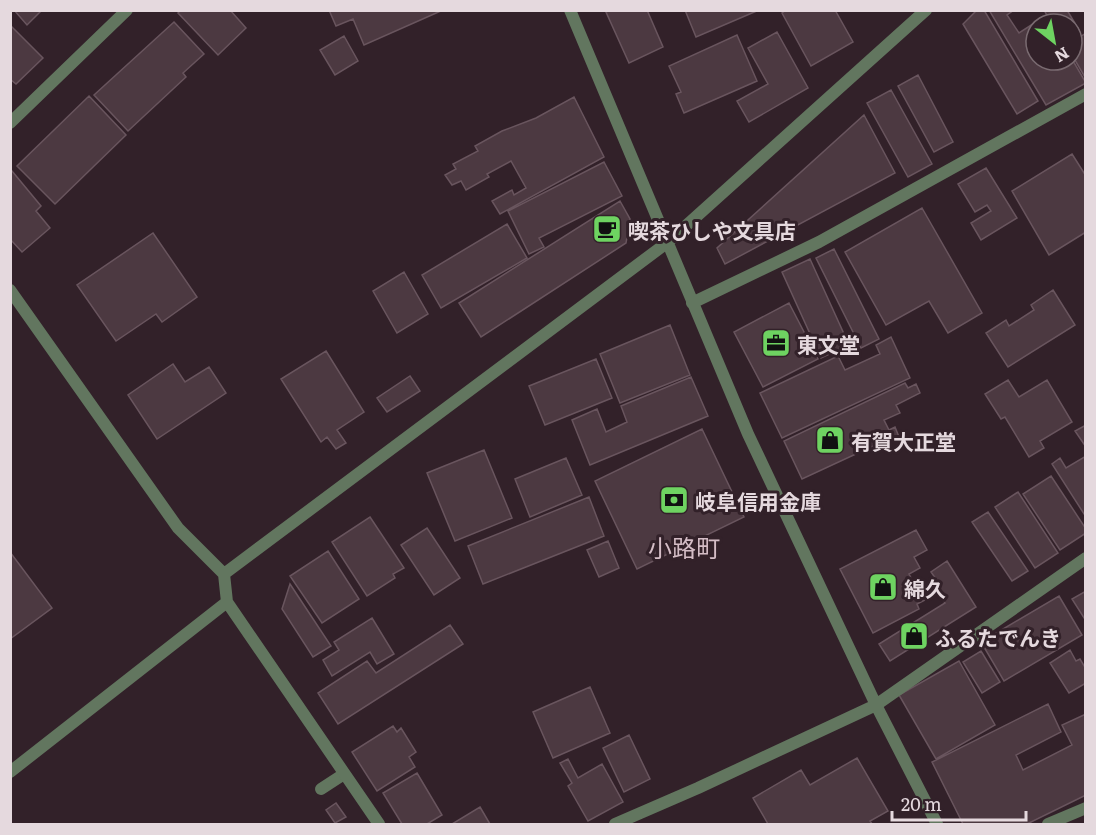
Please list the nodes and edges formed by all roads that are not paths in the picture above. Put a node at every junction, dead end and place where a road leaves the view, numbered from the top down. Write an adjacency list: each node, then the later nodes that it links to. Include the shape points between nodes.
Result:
1 (127, 10): 5 (street)
2 (570, 10): 6 (street)
3 (926, 10): 6 (street)
4 (1086, 94): 8 (street, via 819,242)
5 (10, 123)
6 (668, 242): 8 (street); 10 (street)
7 (10, 290): 10 (street, via 178,528)
8 (693, 303): 12 (street, via 748,434)
9 (1086, 558): 12 (street)
10 (224, 574): 11 (street)
11 (227, 602): 13 (street); 14 (street)
12 (876, 705): 18 (street); 19 (street)
13 (10, 772)
14 (344, 774): 15 (street); 17 (street)
15 (321, 789)
16 (1086, 808): 20 (street)
17 (379, 825)
18 (615, 825)
19 (938, 825)
20 (1048, 825)

